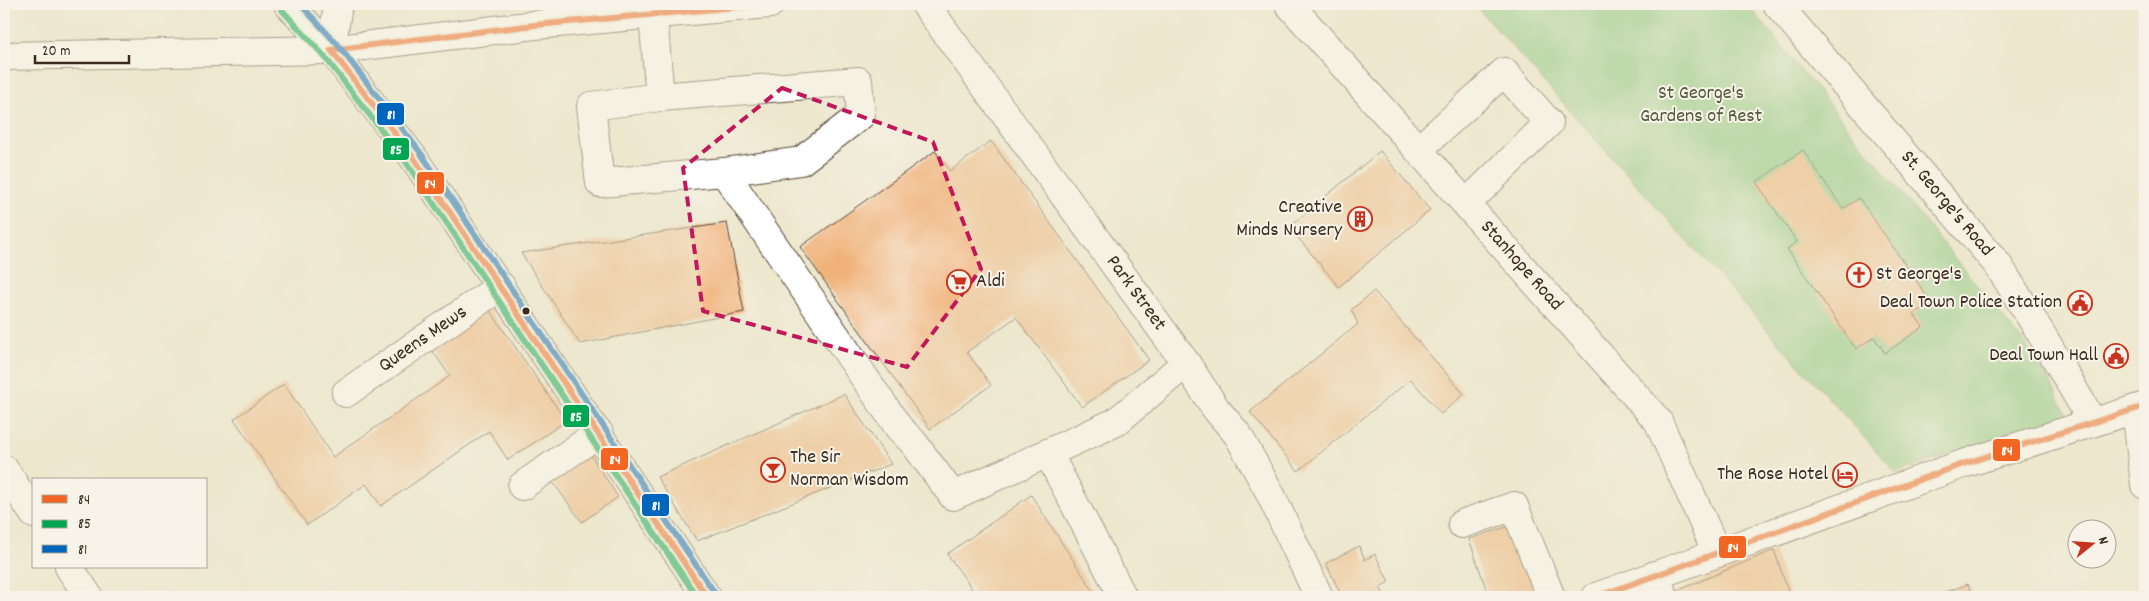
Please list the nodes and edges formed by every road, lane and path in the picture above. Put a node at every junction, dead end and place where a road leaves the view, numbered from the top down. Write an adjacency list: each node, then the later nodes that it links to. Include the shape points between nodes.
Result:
1 (288, 4): 8 (street)
2 (338, 4): 8 (street)
3 (770, 4): 7 (street)
4 (925, 4): 15 (street, Park Street)
5 (1289, 4): 11 (street, Stanhope Road)
6 (1777, 4): 18 (street, St. George's Road, via 1998,265 2046,340)
7 (653, 16): 8 (street, via 535,25); 10 (street)
8 (331, 50): 9 (street); 14 (street, via 402,140)
9 (4, 56)
10 (660, 97): 12 (street, via 591,106 600,183); 12 (street, via 858,81 860,115 802,162)
11 (1418, 150): 13 (street, Stanhope Road); 13 (street, via 1504,72 1549,123)
12 (724, 172): 20 (street, via 899,428 954,496)
13 (1466, 204): 26 (street, Stanhope Road, via 1658,421)
14 (501, 286): 16 (street, Queens Mews); 19 (street)
15 (1186, 363): 20 (street, via 1116,422); 32 (street, Park Street, via 1216,409 1238,435 1270,491)
16 (346, 393)
17 (2141, 407): 18 (street); 22 (street)
18 (2092, 422): 26 (street, via 1963,464)
19 (599, 433): 23 (street); 30 (street)
20 (1048, 453): 31 (street)
21 (4, 469): 24 (street)
22 (2145, 485)
23 (522, 486)
24 (32, 511)
25 (1462, 524): 33 (street, via 1514,506)
26 (1718, 553): 28 (street)
27 (70, 568): 29 (street)
28 (1660, 586): 34 (street)
29 (89, 597)
30 (707, 597)
31 (1123, 597)
32 (1319, 597)
33 (1551, 597)
34 (1596, 597)

